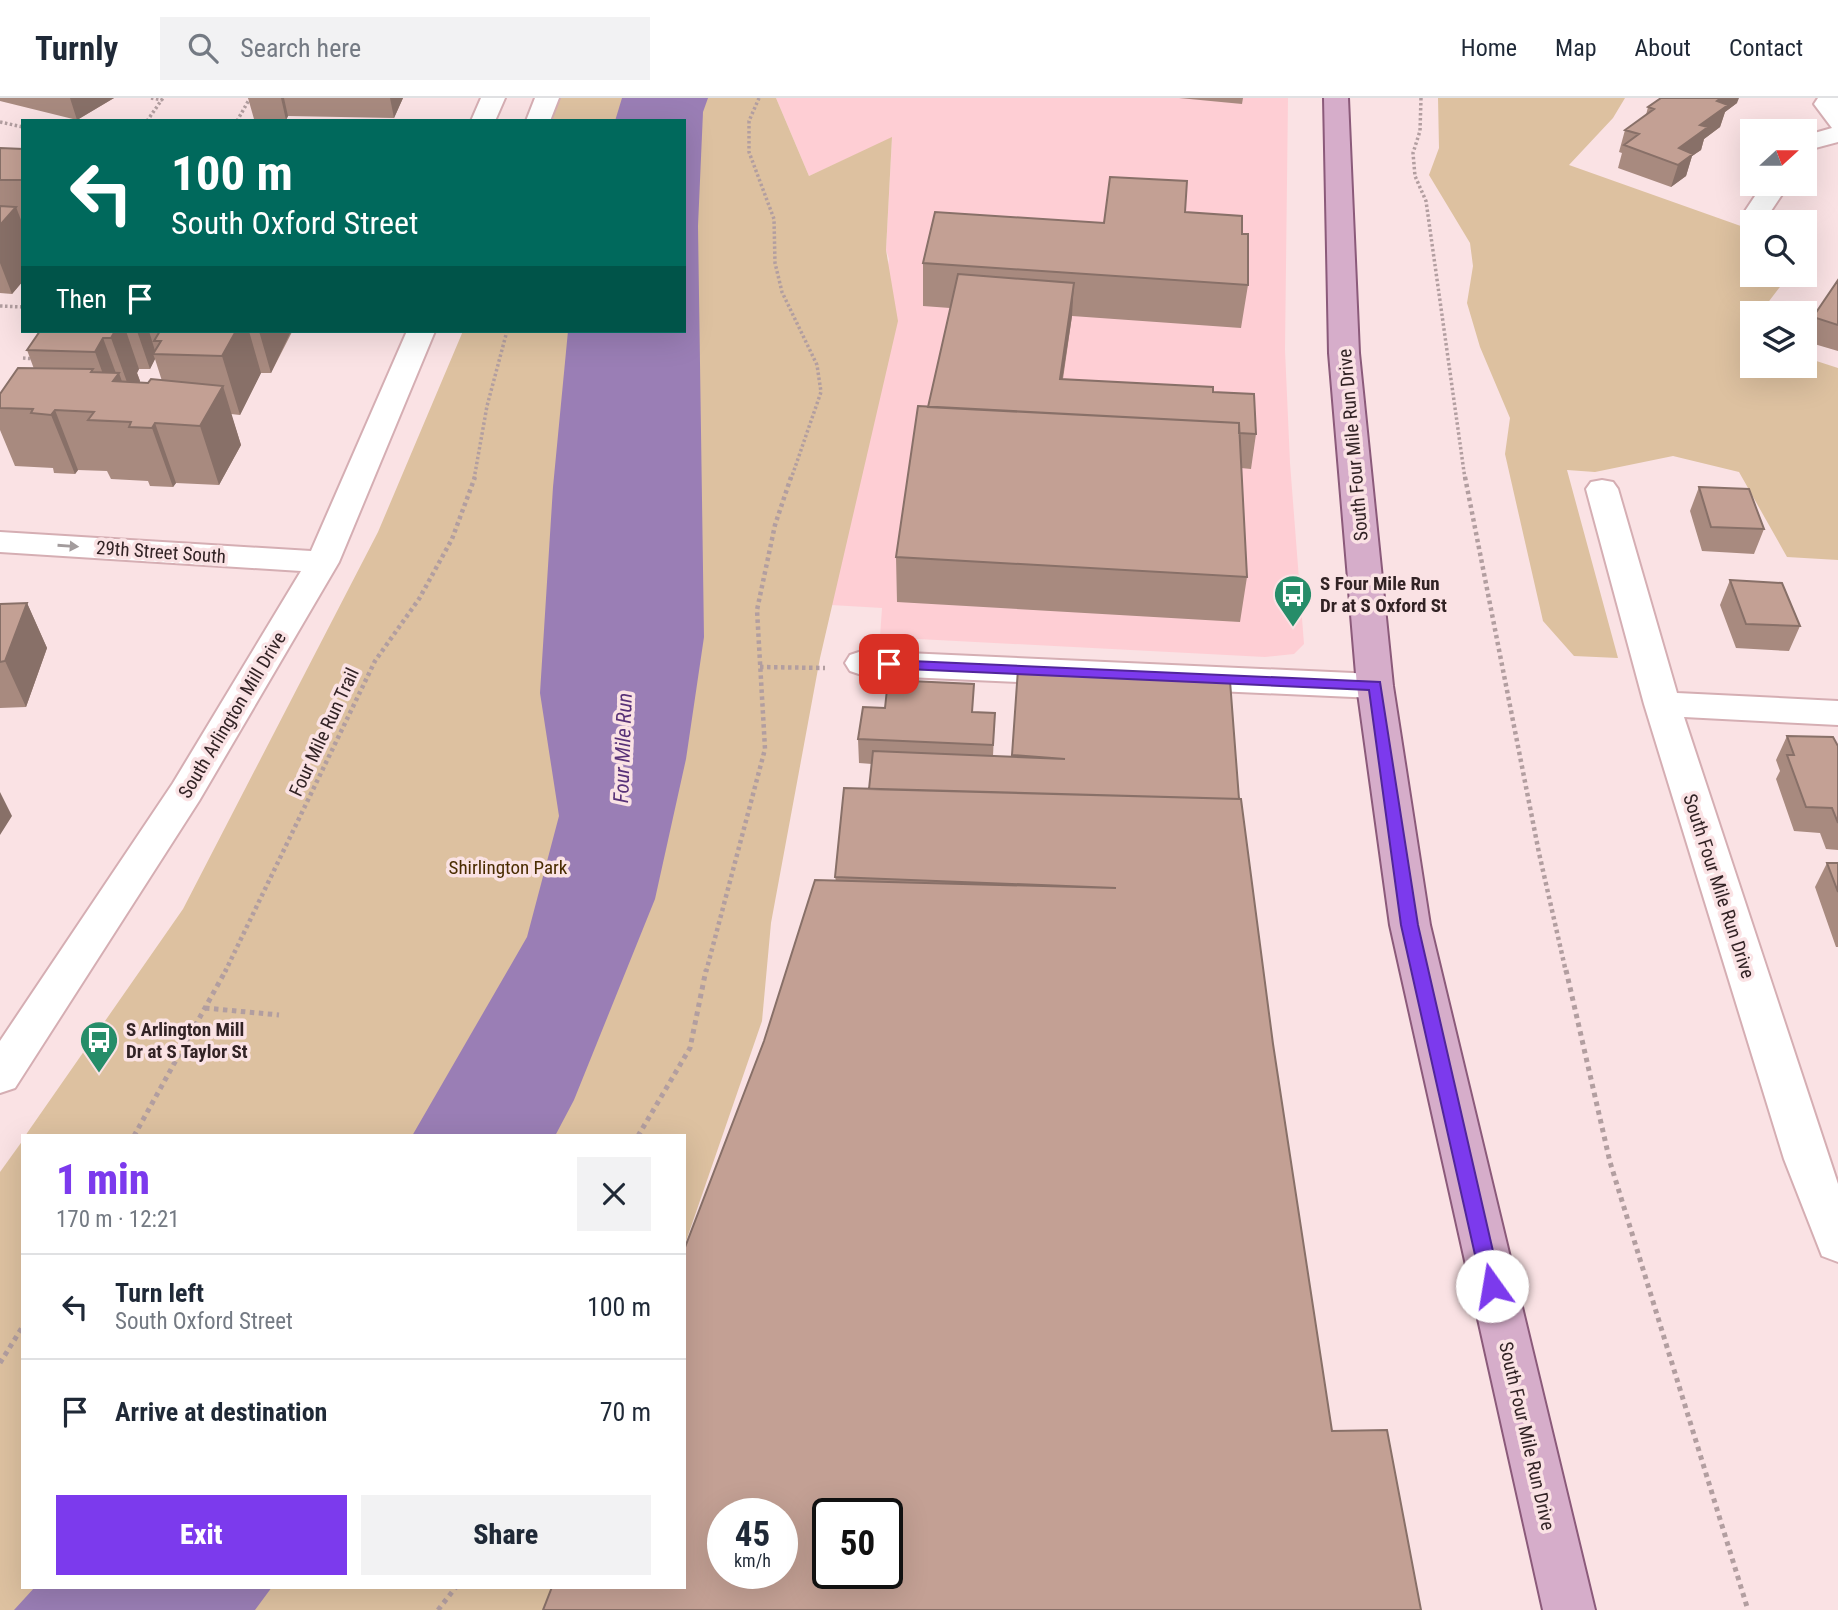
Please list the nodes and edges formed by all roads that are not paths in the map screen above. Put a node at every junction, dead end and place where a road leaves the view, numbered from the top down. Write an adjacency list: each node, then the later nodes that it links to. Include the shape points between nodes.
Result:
1 (492, 98): 5 (street)
2 (547, 98): 6 (street)
3 (1336, 98): 15 (main road, South Four Mile Run Drive, via 1345,353)
4 (1829, 98): 7 (street, via 1826,104)
5 (484, 119)
6 (539, 119)
7 (1838, 122)
8 (1838, 134): 9 (street)
9 (1817, 140)
10 (420, 333): 13 (street, South Arlington Mill Drive)
11 (1602, 489): 16 (street, South Four Mile Run Drive)
12 (0, 542): 13 (street, 29th Street South, one-way to 13)
13 (323, 562): 18 (street, South Arlington Mill Drive, via 180,803)
14 (862, 663): 15 (street)
15 (1375, 686): 21 (main road, South Four Mile Run Drive, via 1409,925)
16 (1662, 704): 17 (street); 19 (street, South Four Mile Run Drive)
17 (1838, 713)
18 (0, 1076)
19 (1822, 1159): 20 (street, South Four Mile Run Drive)
20 (1838, 1242)
21 (1569, 1610)

